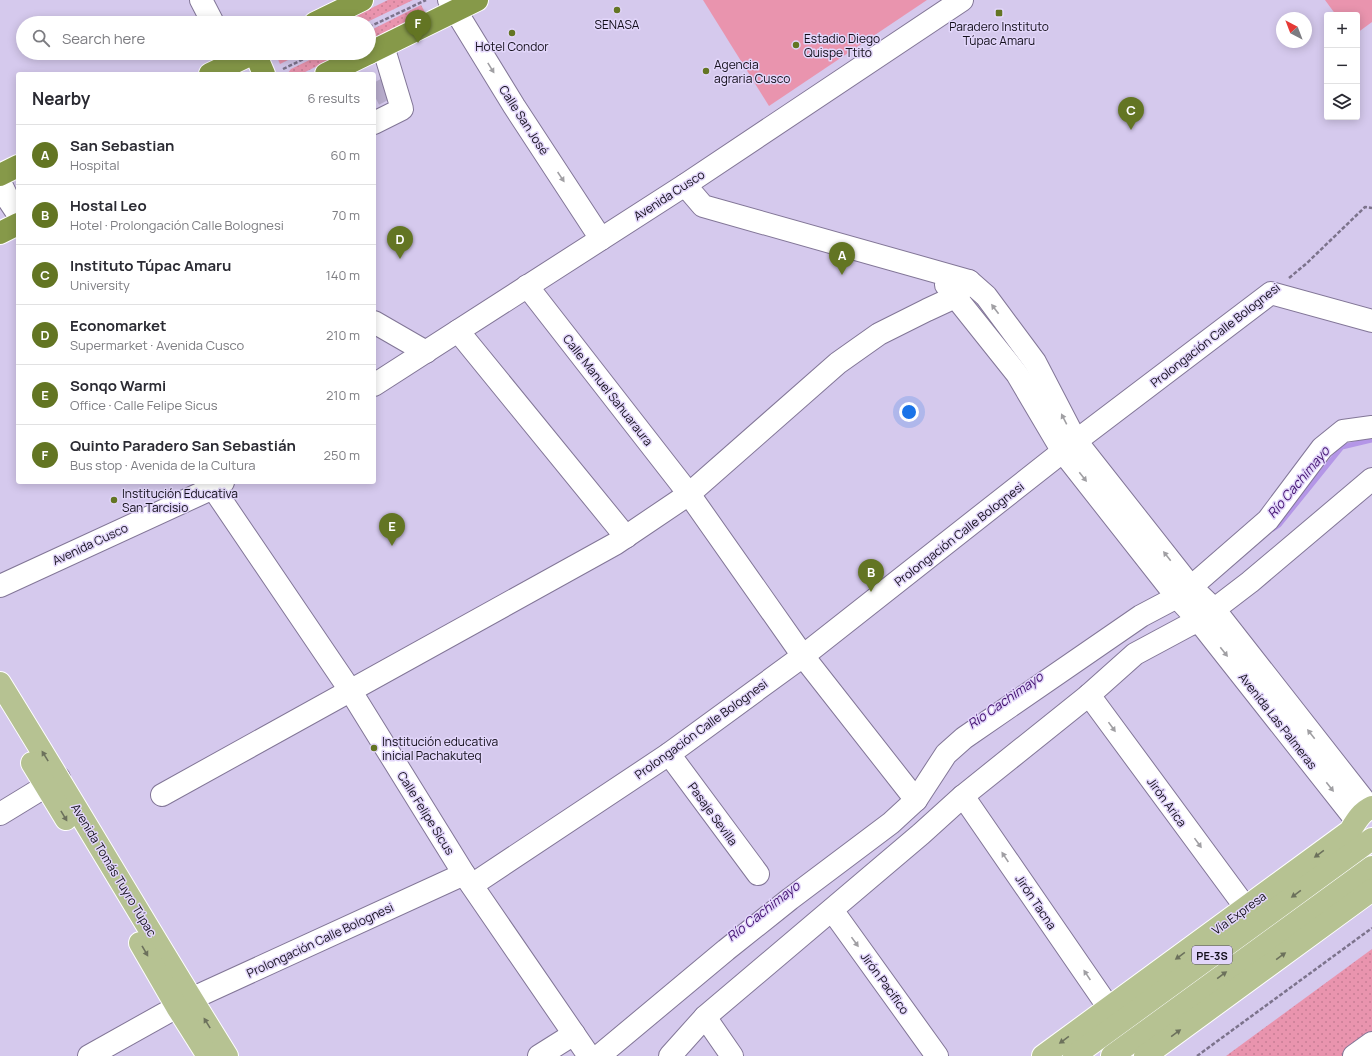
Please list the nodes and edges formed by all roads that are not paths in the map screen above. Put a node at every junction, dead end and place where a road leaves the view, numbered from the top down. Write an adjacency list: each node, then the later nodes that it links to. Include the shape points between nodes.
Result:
1 (201, 0): 6 (street)
2 (362, 0): 7 (highway)
3 (477, 0): 5 (highway)
4 (962, 0): 20 (street, Avenida Cusco)
5 (452, 5): 8 (highway); 24 (street, Calle San José, one-way to 24)
6 (209, 16)
7 (329, 16)
8 (376, 50)
9 (376, 55): 16 (street, via 402,109)
10 (228, 60): 13 (highway)
11 (261, 60): 14 (highway)
12 (355, 60): 15 (highway)
13 (213, 72)
14 (272, 72)
15 (330, 72)
16 (376, 122)
17 (16, 167): 18 (highway)
18 (0, 175)
19 (0, 182): 21 (street)
20 (685, 185): 24 (street, Avenida Cusco); 25 (street, via 703,206)
21 (16, 211)
22 (16, 225): 23 (highway)
23 (0, 233)
24 (601, 239): 27 (street, Avenida Cusco)
25 (937, 272): 26 (street); 28 (street)
26 (969, 281): 28 (street); 33 (street, one-way to 26, via 986,296)
27 (527, 286): 31 (street, Avenida Cusco); 40 (street, Calle Manuel Sahuaraura)
28 (955, 297): 34 (street); 40 (street, via 879,334 838,363)
29 (1372, 321): 37 (street, Prolongación Calle Bolognesi, via 1271,292)
30 (376, 323): 32 (street)
31 (458, 331): 32 (street, Avenida Cusco); 41 (street)
32 (426, 352): 35 (street, Avenida Cusco)
33 (1035, 362): 34 (street); 37 (street, one-way to 33)
34 (1017, 374): 37 (street)
35 (376, 384)
36 (1372, 427): 43 (street, via 1343,431 1322,448 1268,520)
37 (1070, 447): 43 (street, Avenida Las Palmeras); 44 (street, Prolongación Calle Bolognesi)
38 (1370, 485): 43 (street, via 1250,582)
39 (207, 486): 42 (street, Avenida Cusco); 46 (street, Calle Felipe Sicus)
40 (689, 494): 41 (street); 44 (street, Calle Manuel Sahuaraura)
41 (626, 537): 46 (street)
42 (0, 586)
43 (1196, 604): 47 (street, via 1189,625 1135,654); 53 (street, via 1141,616 964,738 946,754); 55 (street, Avenida Las Palmeras)
44 (803, 656): 49 (street, Prolongación Calle Bolognesi); 53 (street, Calle Manuel Sahuaraura)
45 (0, 683): 50 (main road, Avenida Tomás Tuyro Túpac, one-way to 45)
46 (350, 690): 51 (street); 60 (street, Calle Felipe Sicus)
47 (1089, 695): 52 (street); 61 (street, Jirón Arica, one-way to 61)
48 (0, 711): 50 (main road, Avenida Tomás Tuyro Túpac)
49 (669, 754): 58 (street, Pasaje Sevilla); 60 (street, Prolongación Calle Bolognesi)
50 (53, 782): 54 (street); 64 (main road, Avenida Tomás Tuyro Túpac)
51 (162, 794)
52 (963, 796): 62 (street); 65 (street, Jirón Tacna, one-way to 52)
53 (916, 800): 76 (street, via 891,823 726,950)
54 (0, 814)
55 (1362, 817): 57 (main road, via 1349,843); 61 (main road, Vía Expresa / PE-3S, one-way to 61)
56 (1372, 839): 57 (main road, Vía Expresa / PE-3S)
57 (1350, 854): 59 (main road, via 1355,864); 63 (main road, Vía Expresa / PE-3S, one-way to 63)
58 (758, 874)
59 (1370, 877): 67 (main road, PE-3S, one-way to 59); 84 (main road, one-way to 59)
60 (468, 880): 64 (street, Prolongación Calle Bolognesi); 69 (street, Calle Felipe Sicus)
61 (1246, 908): 65 (main road, Vía Expresa / PE-3S, one-way to 65)
62 (832, 910): 66 (street); 79 (street, Jirón Pacifico, one-way to 79)
63 (1148, 1002): 68 (main road); 81 (main road, Vía Expresa / PE-3S)
64 (184, 1003): 71 (street, Prolongación Calle Bolognesi); 72 (main road, Avenida Tomás Tuyro Túpac); 73 (main road, Avenida Tomás Tuyro Túpac, one-way to 64)
65 (1109, 1008): 68 (main road, Vía Expresa / PE-3S)
66 (705, 1017): 77 (street); 78 (street)
67 (1162, 1019): 82 (main road, PE-3S); 83 (main road)
68 (1084, 1025): 80 (main road, Vía Expresa / PE-3S, one-way to 80)
69 (574, 1034): 74 (street); 75 (street, Calle Felipe Sicus)
70 (1372, 1043): 85 (street)
71 (90, 1056)
72 (208, 1056)
73 (227, 1056)
74 (539, 1056)
75 (589, 1056)
76 (599, 1056)
77 (670, 1056)
78 (732, 1056)
79 (937, 1056)
80 (1043, 1056)
81 (1074, 1056)
82 (1112, 1056)
83 (1135, 1056)
84 (1145, 1056)
85 (1354, 1056)

